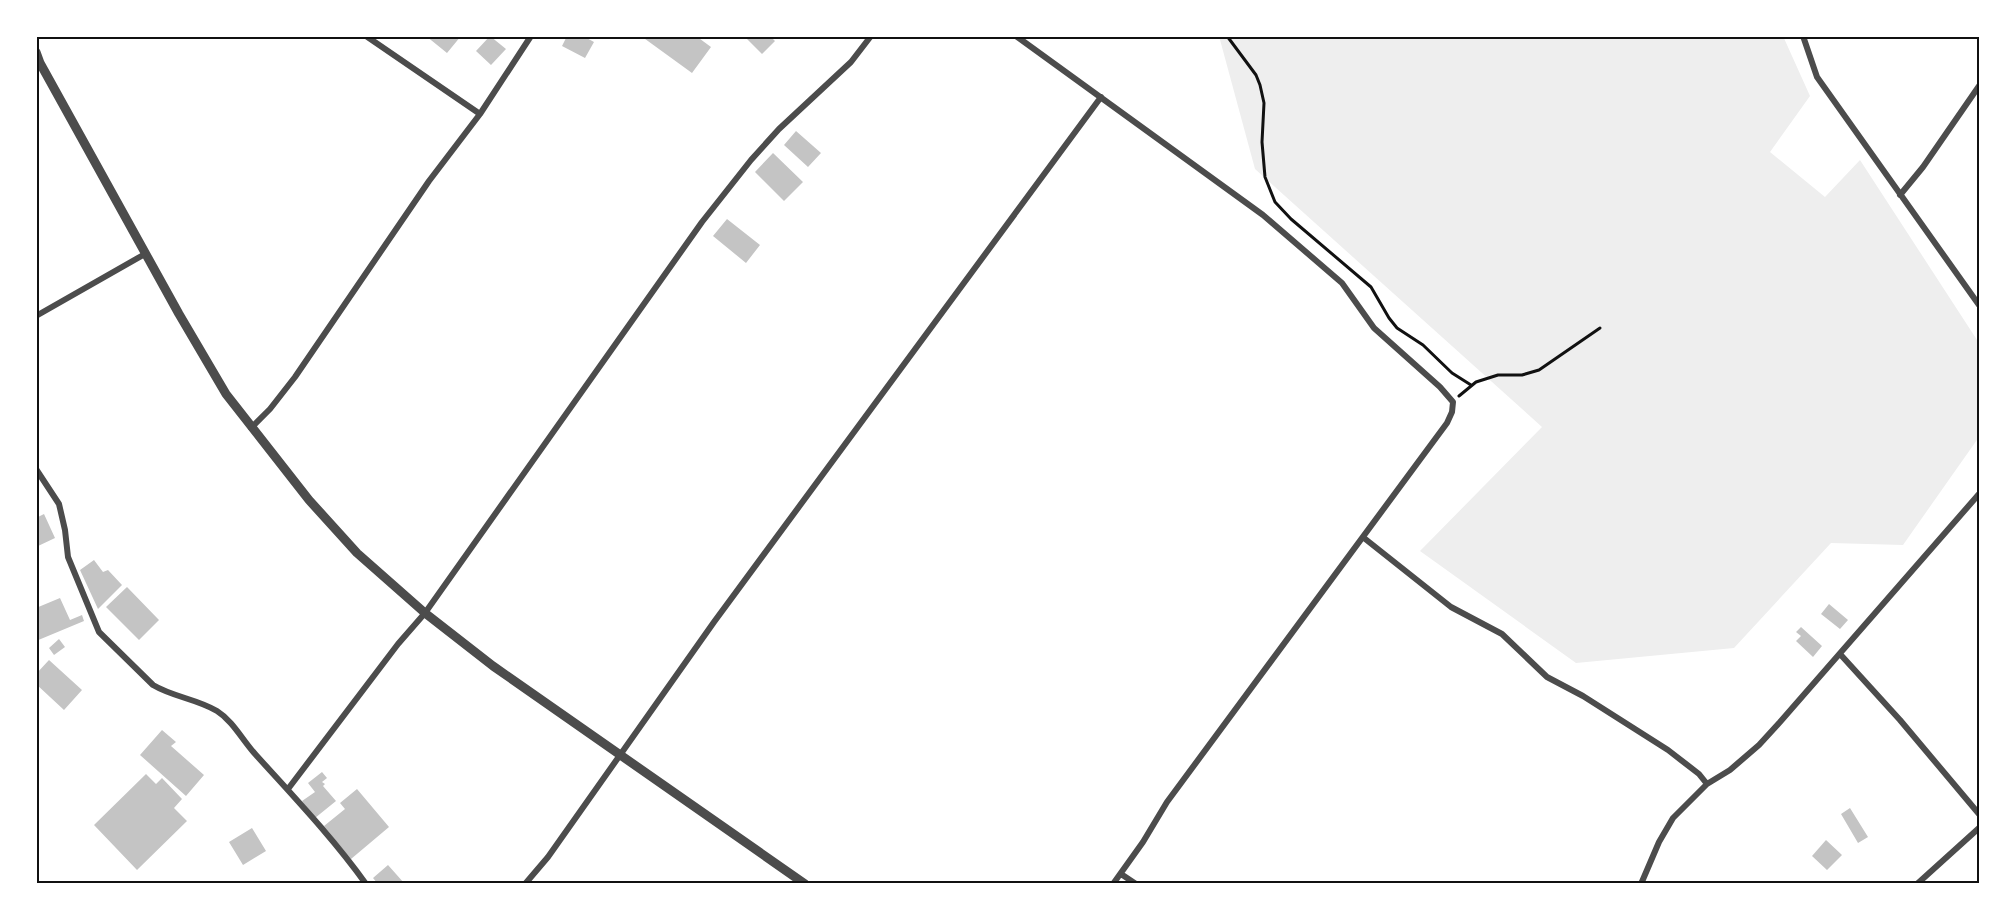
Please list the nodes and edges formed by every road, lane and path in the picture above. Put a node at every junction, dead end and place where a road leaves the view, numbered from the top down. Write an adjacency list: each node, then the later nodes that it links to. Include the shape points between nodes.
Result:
1 (366, 36): 10 (street)
2 (531, 36): 10 (street)
3 (871, 36): 22 (street, via 851,62 758,152 702,222)
4 (1016, 36): 9 (street)
5 (1227, 36): 16 (path, via 1260,85 1264,103 1265,177 1275,202 1371,287 1397,328)
6 (1803, 36): 11 (street, via 1816,77)
7 (36, 52): 12 (street)
8 (1979, 86): 11 (street)
9 (1101, 97): 17 (street, via 1263,215 1321,264 1342,283 1374,328); 24 (street)
10 (480, 114): 18 (street, via 429,181 295,377)
11 (1900, 195): 13 (street)
12 (145, 254): 14 (street); 18 (street, via 226,394)
13 (1979, 305)
14 (36, 316)
15 (1600, 328): 16 (path, via 1539,370 1498,375)
16 (1471, 386): 17 (path)
17 (1453, 402): 21 (street, via 1447,423)
18 (252, 428): 22 (street, via 357,553)
19 (36, 469): 26 (street, via 59,504 68,557 99,632 153,685 224,716)
20 (1979, 494): 23 (street)
21 (1364, 538): 25 (street, via 1451,607 1502,634 1547,677 1668,750); 29 (street, via 1167,802)
22 (425, 613): 24 (street, via 493,666); 26 (street)
23 (1840, 654): 25 (street, via 1759,745); 27 (street)
24 (620, 754): 31 (street); 32 (street)
25 (1707, 784): 35 (street, via 1668,826)
26 (288, 789): 30 (street)
27 (1979, 814)
28 (1979, 828): 36 (street)
29 (1121, 874): 33 (street); 34 (street)
30 (366, 884)
31 (525, 884)
32 (805, 884)
33 (1113, 884)
34 (1136, 884)
35 (1641, 884)
36 (1917, 884)

